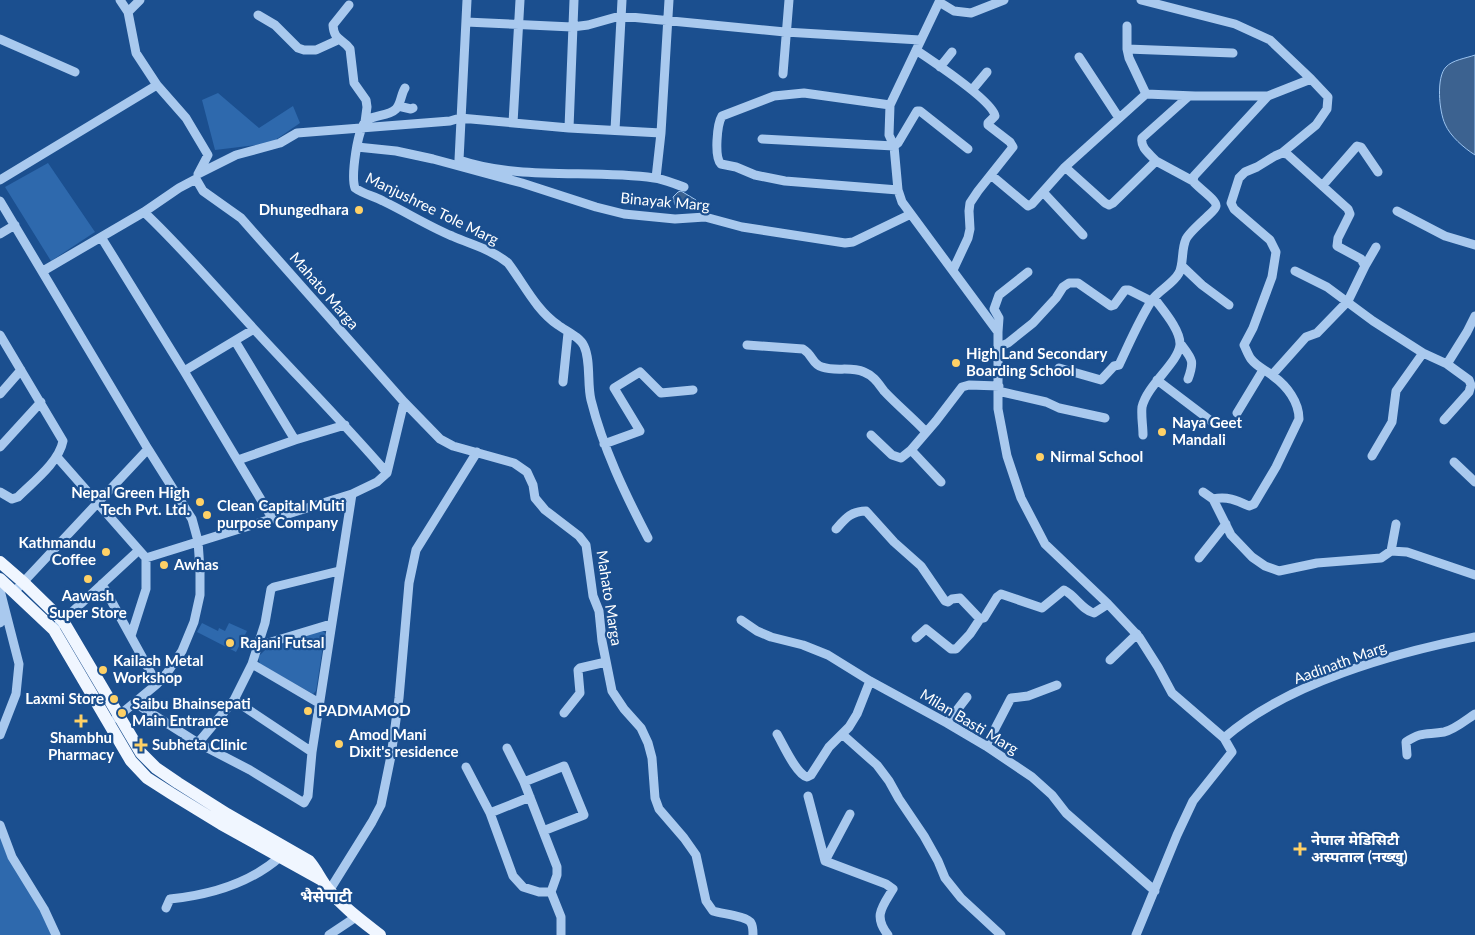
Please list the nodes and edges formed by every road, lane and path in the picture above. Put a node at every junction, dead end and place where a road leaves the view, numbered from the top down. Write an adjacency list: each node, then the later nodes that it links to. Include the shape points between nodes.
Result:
1 (120, 0): 13 (street)
2 (140, 0): 13 (street)
3 (467, 0): 17 (street)
4 (520, 0): 18 (street)
5 (574, 0): 20 (street)
6 (622, 0): 15 (street)
7 (669, 0): 16 (street)
8 (789, 0): 21 (street)
9 (1004, 0): 11 (street, via 971,13 954,11)
10 (1141, 0): 34 (street, via 1235,24 1270,40)
11 (939, 1): 24 (street)
12 (348, 5): 23 (street, via 332,25)
13 (128, 12): 35 (street, via 136,53)
14 (258, 15): 23 (street, via 304,50 316,50)
15 (620, 16): 16 (street); 20 (street); 49 (street)
16 (668, 19): 21 (street); 50 (street)
17 (466, 22): 18 (street); 44 (street)
18 (519, 25): 20 (street); 46 (street)
19 (1127, 26): 25 (street)
20 (572, 27): 48 (street)
21 (786, 32): 24 (street); 33 (street)
22 (0, 39): 31 (street)
23 (338, 40): 47 (street, Manjushree Tole Marg, via 350,49 354,83 366,100)
24 (920, 40): 26 (street)
25 (1127, 49): 28 (street); 38 (street)
26 (916, 50): 30 (street); 41 (street)
27 (952, 52): 30 (street)
28 (1233, 52)
29 (1079, 58): 45 (street)
30 (940, 67): 37 (street)
31 (75, 72)
32 (987, 72): 37 (street)
33 (783, 74)
34 (1311, 80): 40 (street); 55 (street, via 1328,97 1327,108 1316,125)
35 (157, 85): 60 (street, via 186,118 208,154); 62 (street)
36 (405, 88): 42 (street)
37 (972, 90): 59 (street, via 995,113 988,123 990,127 1013,148)
38 (1146, 94): 39 (street); 45 (street)
39 (1189, 96): 40 (street); 56 (street, via 1142,138 1143,147)
40 (1268, 96): 63 (street, via 1194,176)
41 (890, 105): 52 (street, via 889,135); 66 (street, via 804,93 774,96 722,116 718,125 717,157 721,164 785,182)
42 (398, 106): 43 (street); 47 (street)
43 (413, 108)
44 (460, 118): 46 (street); 47 (street); 61 (street, via 459,160 476,166)
45 (1118, 118): 57 (street)
46 (513, 123): 48 (street)
47 (363, 125): 53 (street, Manjushree Tole Marg); 60 (street, via 297,133 280,143 236,155)
48 (569, 128): 49 (street)
49 (615, 130): 50 (street)
50 (661, 133): 61 (street)
51 (762, 139): 52 (street)
52 (894, 146): 54 (street, via 920,111); 66 (street)
53 (357, 147): 73 (street, Binayak Marg, via 414,155 624,214 676,219 705,217 742,227 845,243); 92 (street, Manjushree Tole Marg, via 355,188 501,257 538,306)
54 (968, 149)
55 (1282, 153): 64 (street); 69 (street, via 1244,172)
56 (1156, 161): 57 (street, via 1109,205); 63 (street)
57 (1065, 167): 67 (street)
58 (1378, 172): 64 (street, via 1357,146)
59 (991, 175): 67 (street, via 1028,206); 82 (street, via 970,203 970,229)
60 (197, 176): 72 (street); 112 (street, Mahato Marga, via 203,191 241,218)
61 (656, 178): 65 (street)
62 (0, 180)
63 (1193, 181): 70 (street, via 1215,201)
64 (1323, 185): 81 (street, via 1348,208 1350,214 1337,246 1361,259)
65 (684, 186)
66 (898, 190): 73 (street)
67 (1043, 192): 76 (street)
68 (0, 201): 74 (street)
69 (1231, 203): 70 (street); 102 (street, via 1270,240 1276,252 1272,277 1244,345 1251,359)
70 (1216, 206): 80 (street, via 1185,240)
71 (1397, 211): 78 (street, via 1445,236)
72 (144, 212): 77 (street); 90 (street)
73 (911, 214): 82 (street)
74 (15, 225): 75 (street); 83 (street)
75 (0, 234)
76 (1083, 235)
77 (101, 237): 83 (street); 103 (street)
78 (1475, 245)
79 (1376, 247): 81 (street)
80 (1182, 266): 86 (street, via 1174,280); 88 (street)
81 (1365, 266): 87 (street)
82 (953, 270): 91 (street)
83 (43, 271): 124 (street)
84 (1295, 271): 87 (street)
85 (1028, 272): 91 (street, via 999,295 994,310 998,318)
86 (1152, 300): 95 (street, via 1173,323); 97 (street, via 1125,290 1111,306 1078,284 1069,283 1033,323); 100 (street, via 1119,365 1114,366 1104,379 1097,380)
87 (1348, 301): 98 (street); 104 (street, via 1317,332 1306,337)
88 (1229, 305)
89 (1475, 316): 99 (street)
90 (254, 329): 94 (street); 117 (street)
91 (998, 332): 97 (street)
92 (568, 333): 107 (street); 122 (street, Manjushree Tole Marg, via 585,347 591,398)
93 (0, 335): 101 (street)
94 (235, 341): 103 (street); 121 (street)
95 (1180, 343): 105 (street, via 1191,358); 106 (street, via 1177,354)
96 (747, 345): 118 (street, via 803,349 820,367 864,372 875,378)
97 (999, 347): 108 (street)
98 (1422, 352): 99 (street); 127 (street, via 1396,391 1392,422)
99 (1446, 364): 115 (street, via 1469,380 1470,386 1469,392)
100 (1059, 368)
101 (21, 370): 110 (street); 111 (street)
102 (1263, 370): 104 (street); 113 (street)
103 (184, 371): 129 (street)
104 (1272, 375): 137 (street, via 1287,388 1299,411 1292,436 1254,504 1249,506 1231,498)
105 (1188, 379)
106 (1157, 380): 116 (street); 120 (street, via 1142,408)
107 (563, 382)
108 (999, 389): 114 (street); 118 (street, via 962,387); 156 (street, via 998,409 1006,456 1021,498 1045,544)
109 (694, 390): 122 (street, via 661,393 640,372 614,388 640,431)
110 (0, 394)
111 (40, 402): 123 (street); 128 (street, via 63,440)
112 (404, 402): 126 (street, Mahato Marga, via 440,439); 131 (street)
113 (1237, 413)
114 (1105, 418)
115 (1444, 420)
116 (1216, 424)
117 (345, 425): 121 (street); 131 (street)
118 (926, 432): 125 (street)
119 (871, 435): 125 (street, via 898,458)
120 (1143, 435)
121 (295, 440): 129 (street)
122 (604, 444): 143 (street, Manjushree Tole Marg)
123 (0, 447)
124 (148, 449): 138 (street); 144 (street, via 192,519)
125 (911, 450): 132 (street)
126 (477, 452): 169 (street, Mahato Marga, via 514,463 527,472 535,498 586,545); 203 (street, via 416,550 409,583 393,736 381,805)
127 (1372, 456)
128 (57, 457): 134 (street, via 18,497 12,499); 138 (street)
129 (238, 460): 139 (street)
130 (1454, 462): 133 (street)
131 (387, 473): 136 (street, via 377,482)
132 (941, 482)
133 (1475, 482)
134 (0, 492)
135 (1203, 492): 137 (street)
136 (352, 494): 139 (street); 150 (street)
137 (1213, 499): 140 (street)
138 (97, 502): 145 (street); 154 (street)
139 (272, 518): 144 (street)
140 (1226, 524): 146 (street, via 1231,535 1252,556 1279,571 1317,563 1381,558); 148 (street)
141 (1396, 524): 146 (street)
142 (836, 529): 157 (street, via 853,513 866,511 920,566 945,601 960,598)
143 (648, 538)
144 (198, 541): 147 (street); 172 (street, via 200,595 194,622 182,651)
145 (139, 550): 147 (street); 153 (street)
146 (1391, 551): 151 (street, via 1407,552)
147 (146, 558): 164 (street, via 146,589)
148 (1199, 558)
149 (1, 565): 154 (main road)
150 (339, 571): 161 (street); 167 (street, via 274,587)
151 (1475, 575)
152 (0, 579): 154 (main road)
153 (102, 584): 159 (street); 164 (street)
154 (19, 586): 159 (main road); 162 (main road)
155 (1, 594): 160 (street); 184 (street, via 19,664 16,694)
156 (1108, 604): 157 (street, via 1094,613 1064,590 1042,608 1001,594); 163 (street)
157 (980, 619): 166 (street, via 956,649 950,649 926,629)
158 (740, 620): 171 (street, Milan Basti Marg, via 770,637 828,655)
159 (63, 621): 162 (street); 180 (main road)
160 (0, 623)
161 (331, 624): 167 (street); 177 (street)
162 (54, 630): 180 (main road)
163 (1137, 634): 168 (street); 185 (street, via 1172,693)
164 (131, 636): 172 (street)
165 (1475, 637): 185 (street, Aadinath Marg, via 1401,655 1300,690)
166 (916, 638)
167 (258, 646): 170 (street)
168 (1110, 660)
169 (606, 662): 178 (street, via 578,670 580,693); 212 (street, Mahato Marga, via 612,691 641,728 648,743 659,810 696,855 706,901 713,911 750,921)
170 (252, 664): 175 (street); 177 (street)
171 (870, 681): 181 (street, Milan Basti Marg); 183 (street, via 857,714)
172 (157, 684): 176 (street)
173 (1057, 685): 187 (street, via 1028,696 1010,698)
174 (968, 697): 181 (street)
175 (234, 700): 186 (street); 189 (street)
176 (135, 703): 180 (street); 186 (street)
177 (319, 703): 189 (street)
178 (564, 713)
179 (1475, 714): 190 (street, via 1445,732 1416,736 1406,742)
180 (113, 720): 197 (main road, via 156,768)
181 (946, 723): 187 (street, Milan Basti Marg)
182 (776, 734): 183 (street, via 798,770 807,777)
183 (842, 734): 214 (street, via 889,781 945,878 961,898)
184 (0, 735)
185 (1224, 738): 204 (street, via 1232,752 1193,801)
186 (198, 743): 189 (street, via 304,803 308,796)
187 (986, 746): 204 (street, Milan Basti Marg, via 1032,777 1066,813)
188 (507, 748): 192 (street)
189 (312, 752)
190 (1407, 754)
191 (466, 766): 195 (street)
192 (524, 782): 194 (street); 199 (street, via 564,766 584,815)
193 (808, 796): 201 (street)
194 (530, 797): 195 (street); 199 (street)
195 (490, 813): 205 (street, via 513,876 522,887)
196 (850, 814): 201 (street)
197 (224, 819): 200 (main road); 202 (main road, via 308,861)
198 (0, 825): 208 (street, via 12,857)
199 (543, 830): 205 (street, via 557,867)
200 (280, 857): 202 (main road); 206 (street, via 253,877 215,892 170,900)
201 (825, 861): 213 (street, via 893,889 880,911 880,925)
202 (320, 879): 203 (main road)
203 (329, 890): 207 (main road)
204 (1155, 891): 215 (street)
205 (551, 892): 211 (street, via 561,917)
206 (166, 908)
207 (356, 917): 209 (street); 210 (main road)
208 (56, 935)
209 (328, 935)
210 (380, 935)
211 (560, 935)
212 (753, 935)
213 (888, 935)
214 (1001, 935)
215 (1136, 935)

